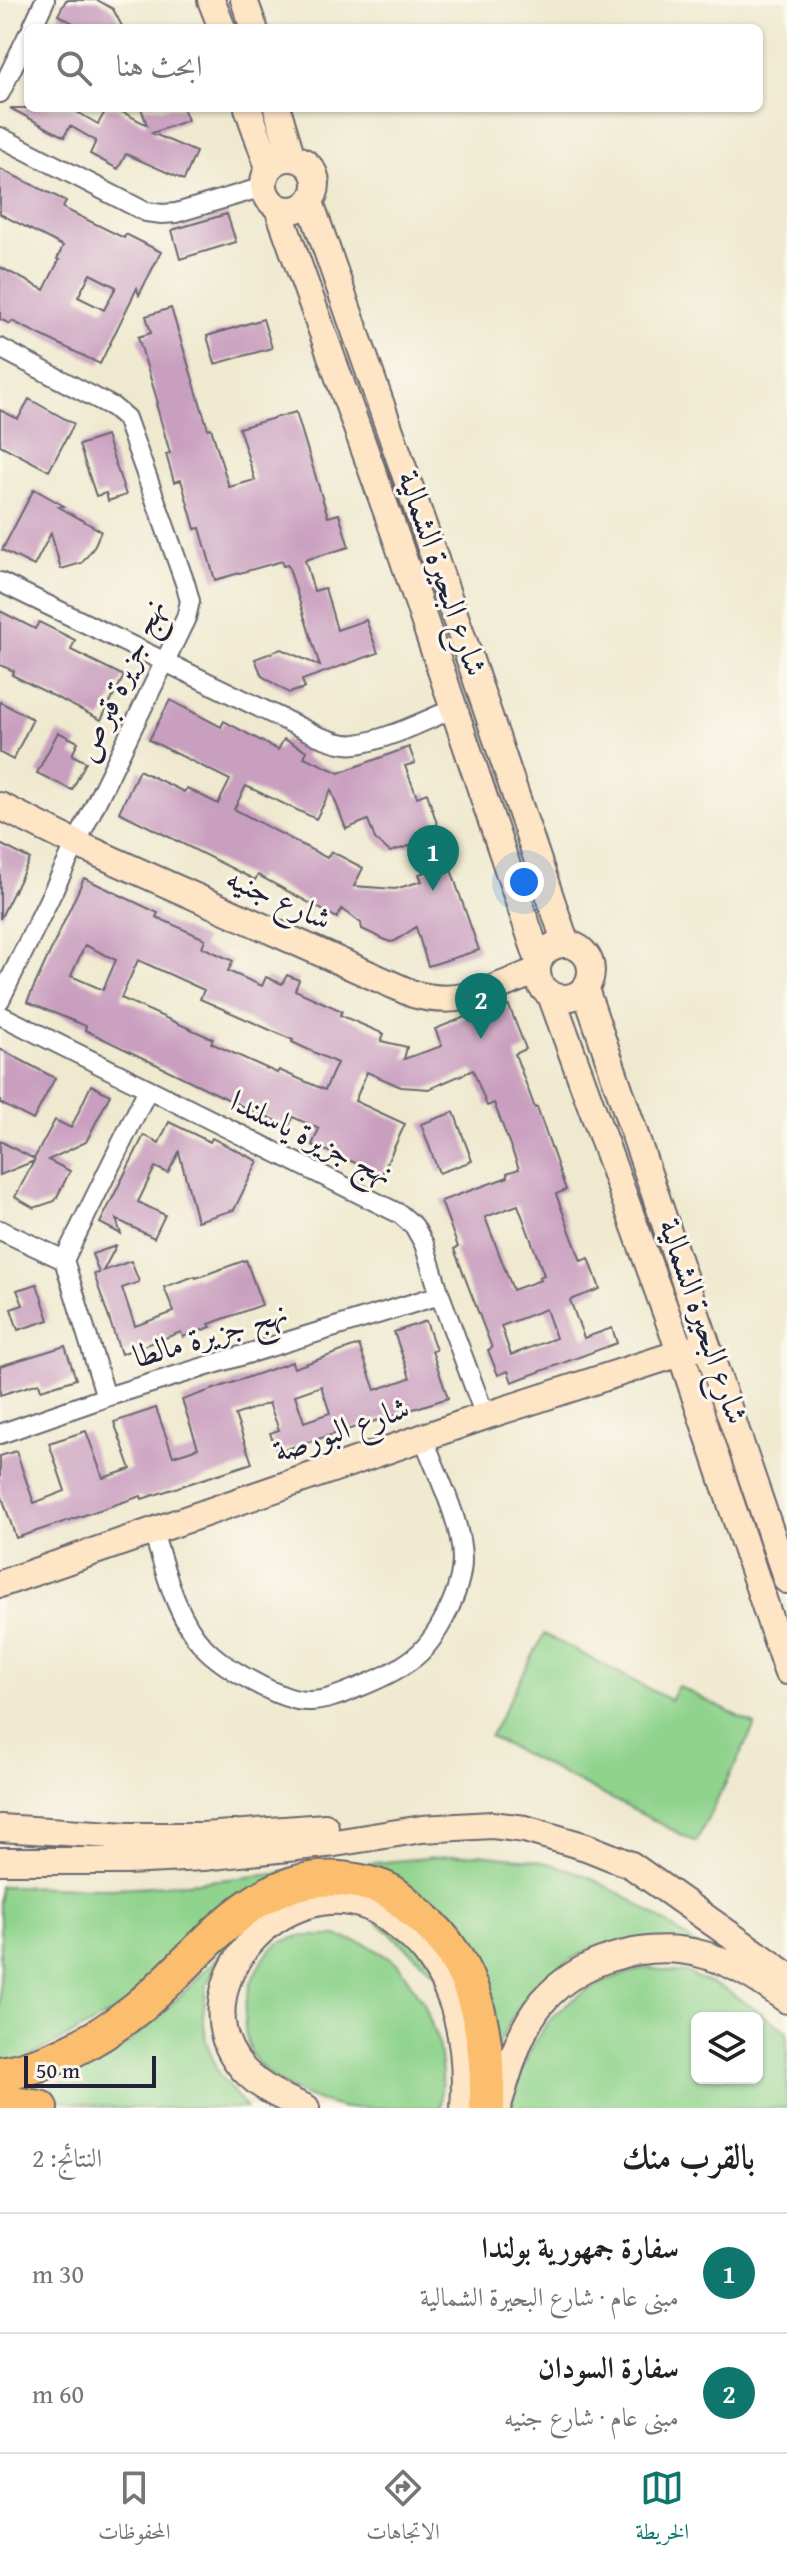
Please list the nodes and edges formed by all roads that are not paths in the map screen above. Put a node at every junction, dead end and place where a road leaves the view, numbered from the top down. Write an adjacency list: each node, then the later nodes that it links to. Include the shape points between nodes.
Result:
1 (45, 0): 4 (street)
2 (211, 0): 5 (main road)
3 (244, 0): 6 (main road)
4 (34, 24)
5 (220, 24)
6 (253, 24)
7 (24, 43): 8 (street)
8 (0, 93)
9 (250, 112): 12 (main road, شارع البحيرة الشمالية)
10 (277, 112): 12 (main road, شارع البحيرة الشمالية)
11 (0, 137): 12 (street, via 146,212 176,213)
12 (276, 180): 13 (main road, via 295,210); 13 (main road, شارع البحيرة الشمالية, via 306,163 315,174); 17 (main road, شارع البحيرة الشمالية)
13 (310, 202): 20 (main road, شارع البحيرة الشمالية)
14 (0, 348): 16 (street, نهج جزيرة قبرص, via 126,418 190,601)
15 (0, 582): 16 (street)
16 (165, 662): 17 (street, via 318,736 354,745); 19 (street, نهج جزيرة قبرص)
17 (453, 709): 21 (main road, شارع البحيرة الشمالية)
18 (0, 806): 19 (main road, شارع جنيه)
19 (77, 844): 21 (main road, شارع جنيه, via 435,1000 460,999); 24 (street, نهج جزيرة قبرص)
20 (566, 944): 21 (main road, via 550,948); 22 (main road, via 580,949 591,965)
21 (538, 966): 23 (main road, via 541,985)
22 (585, 989): 23 (main road, via 569,998); 30 (main road, شارع البحيرة الشمالية)
23 (551, 995): 30 (main road, شارع البحيرة الشمالية)
24 (0, 1000)
25 (0, 1015): 26 (street, نهج جزيرة ياسلندا)
26 (148, 1089): 28 (street); 29 (street, نهج جزيرة ياسلندا, via 400,1214 424,1244)
27 (0, 1230): 28 (street)
28 (64, 1260): 31 (street)
29 (440, 1295): 31 (street, نهج جزيرة مالطا); 32 (street, نهج جزيرة ياسلندا)
30 (693, 1350): 32 (main road, شارع البورصة); 36 (main road, شارع البحيرة الشمالية); 38 (main road, شارع البحيرة الشمالية)
31 (106, 1397): 33 (street, نهج جزيرة مالطا)
32 (485, 1416): 34 (main road, شارع البورصة)
33 (0, 1434)
34 (423, 1437): 35 (main road, شارع البورصة); 35 (street, via 460,1535 457,1586 431,1640 413,1660 333,1697 308,1702 285,1696 220,1663 185,1618)
35 (152, 1529): 37 (main road, شارع البورصة)
36 (787, 1580)
37 (0, 1584)
38 (787, 1671)
39 (0, 1828): 42 (main road, via 203,1836 436,1811 492,1810 557,1819 638,1851)
40 (0, 1861): 43 (main road, via 203,1857 456,1826 525,1829 631,1865)
41 (383, 1901): 45 (highway, via 365,1883 338,1878 282,1886 235,1916 136,2009 100,2034 45,2062); 48 (main road, via 309,1904 280,1916 254,1937 227,1983 220,2015 243,2069 271,2093); 49 (main road, via 442,1974 464,2052); 50 (highway, via 428,1922 467,1977 485,2044)
42 (787, 1957)
43 (787, 1975)
44 (787, 2000): 51 (main road, via 722,1960 679,1948 644,1949 595,1963 543,2002 518,2046)
45 (0, 2074)
46 (0, 2102): 47 (highway)
47 (40, 2108)
48 (306, 2108)
49 (464, 2108)
50 (487, 2108)
51 (497, 2108)

